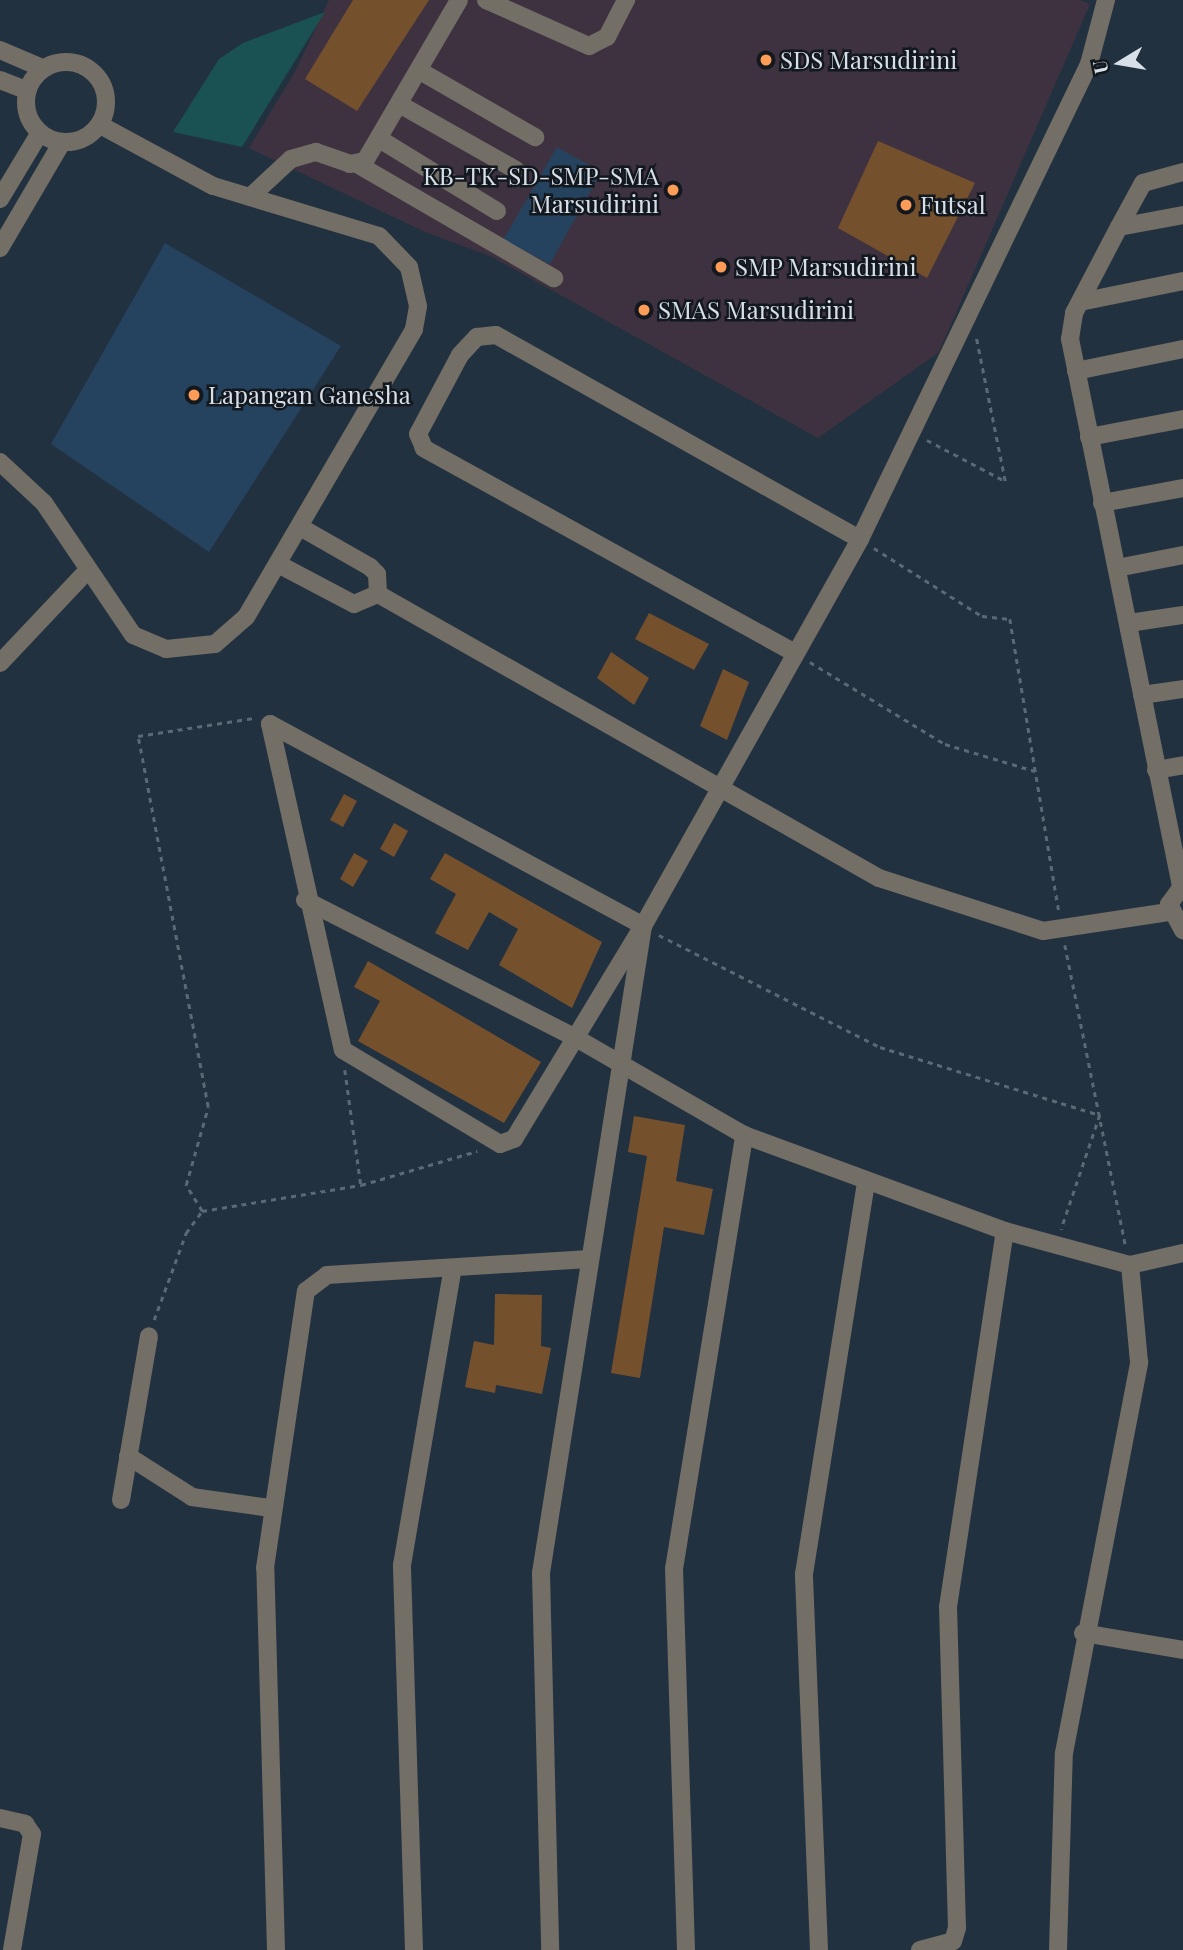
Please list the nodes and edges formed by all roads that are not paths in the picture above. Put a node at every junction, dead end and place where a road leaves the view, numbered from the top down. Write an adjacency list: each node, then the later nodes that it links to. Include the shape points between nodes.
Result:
1 (459, 0): 7 (street)
2 (486, 0): 3 (street, via 589,46 607,37)
3 (626, 0)
4 (1106, 0): 36 (street, via 1089,64)
5 (0, 50): 6 (street)
6 (41, 68): 9 (street); 11 (street, via 63,61 85,66 101,82 107,103)
7 (420, 71): 10 (street); 13 (street)
8 (0, 80): 9 (street)
9 (26, 90): 12 (street, via 26,114)
10 (399, 104): 14 (street); 17 (street)
11 (100, 125): 15 (street, via 83,140); 19 (street, via 213,186)
12 (39, 134): 15 (street); 20 (street)
13 (535, 137)
14 (381, 140): 16 (street); 21 (street)
15 (61, 144): 24 (street)
16 (357, 164): 19 (street, via 316,152 291,159); 25 (street)
17 (516, 170)
18 (1183, 172): 23 (street, via 1146,181)
19 (250, 197): 35 (street, via 379,236 399,252 415,284 418,306 406,348)
20 (0, 199)
21 (497, 211)
22 (1183, 215): 23 (street)
23 (1119, 227): 27 (street)
24 (0, 248)
25 (554, 278)
26 (1183, 281): 27 (street)
27 (1080, 302): 29 (street, via 1070,339)
28 (1183, 349): 29 (street)
29 (1076, 371): 31 (street)
30 (1183, 419): 31 (street)
31 (1089, 437): 34 (street)
32 (0, 461): 40 (street, via 44,503)
33 (1183, 488): 34 (street)
34 (1102, 503): 39 (street)
35 (300, 527): 38 (street); 41 (street, via 370,566 377,574)
36 (860, 538): 44 (street); 44 (street, via 496,335 477,337 460,355 418,434 424,448)
37 (1183, 555): 39 (street)
38 (278, 564): 40 (street, via 233,633 190,650 166,649 133,635); 41 (street, via 354,604)
39 (1117, 568): 43 (street)
40 (86, 572): 45 (street)
41 (379, 594): 50 (street)
42 (1183, 615): 43 (street)
43 (1129, 623): 47 (street)
44 (793, 652): 50 (street)
45 (0, 663)
46 (1183, 689): 47 (street)
47 (1142, 695): 49 (street)
48 (1183, 765): 49 (street)
49 (1156, 770): 51 (street)
50 (719, 790): 54 (street, via 879,878 988,918 1062,931); 55 (street)
51 (1179, 860): 52 (street)
52 (1182, 885): 54 (street)
53 (305, 900): 55 (street, via 270,724); 57 (street); 57 (street, via 343,1050 500,1144 513,1139)
54 (1169, 912): 56 (street)
55 (643, 926): 57 (street); 58 (street)
56 (1183, 930)
57 (576, 1038): 58 (street)
58 (622, 1066): 59 (street); 63 (street)
59 (744, 1135): 60 (street); 77 (street, via 674,1569)
60 (866, 1182): 61 (street); 78 (street, via 804,1574)
61 (1005, 1231): 64 (street); 79 (street, via 948,1607 957,1928 953,1941)
62 (1183, 1253): 64 (street)
63 (590, 1259): 65 (street); 76 (street, via 541,1573)
64 (1130, 1265): 70 (street, via 1139,1362)
65 (453, 1268): 69 (street, via 327,1275 306,1290); 75 (street, via 402,1565)
66 (149, 1336): 67 (street)
67 (128, 1456): 68 (street); 69 (street, via 192,1497)
68 (121, 1500)
69 (270, 1508): 74 (street, via 265,1568)
70 (1083, 1633): 71 (street); 80 (street, via 1061,1776)
71 (1183, 1650)
72 (0, 1818): 73 (street, via 25,1824 32,1834)
73 (12, 1950)
74 (276, 1950)
75 (414, 1950)
76 (550, 1950)
77 (686, 1950)
78 (819, 1950)
79 (920, 1950)
80 (1058, 1950)

